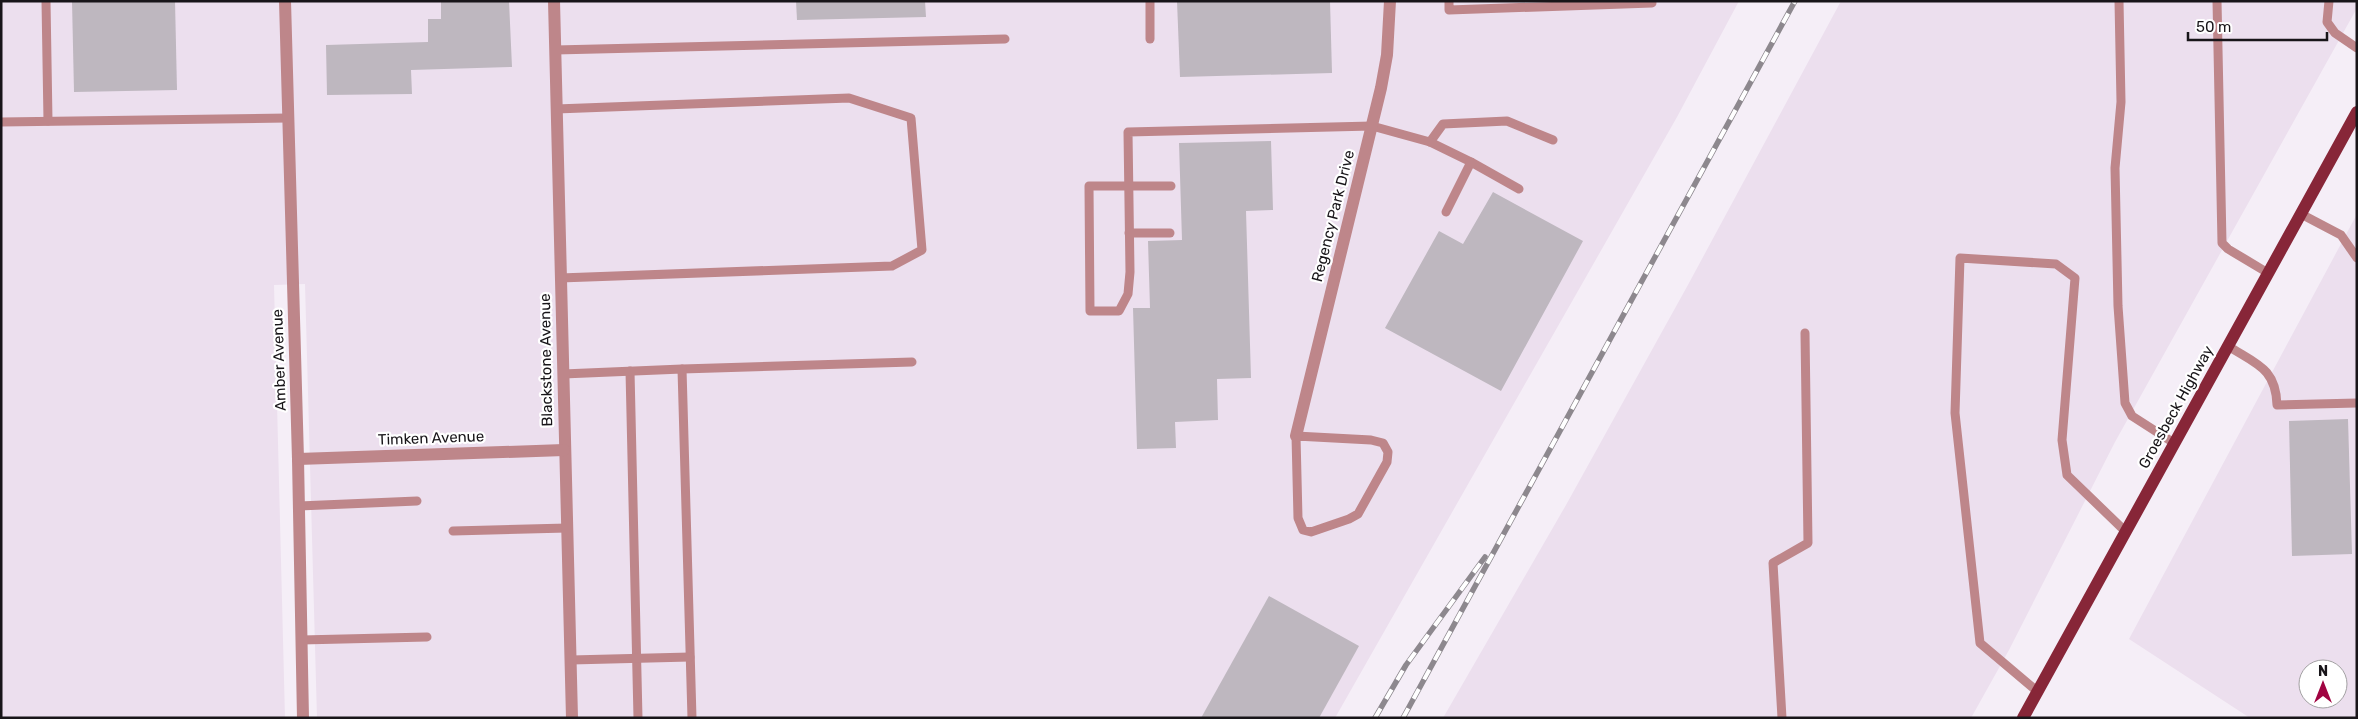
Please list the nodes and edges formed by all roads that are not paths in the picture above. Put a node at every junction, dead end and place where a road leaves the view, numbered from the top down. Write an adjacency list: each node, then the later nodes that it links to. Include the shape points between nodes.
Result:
1 (46, 1): 18 (lane)
2 (285, 1): 16 (street, Amber Avenue)
3 (554, 1): 14 (street, Blackstone Avenue)
4 (1150, 1): 12 (lane)
5 (1390, 1): 20 (street, Regency Park Drive, via 1387,55)
6 (1449, 1): 7 (lane, via 1449,10)
7 (1652, 1)
8 (2119, 1): 42 (lane, via 2122,102 2115,168 2118,306 2125,404 2132,416)
9 (2218, 1): 32 (lane, via 2222,243)
10 (2329, 1): 13 (lane, via 2327,22 2335,33)
11 (1005, 39): 14 (lane)
12 (1150, 39)
13 (2357, 48)
14 (555, 50): 15 (street, Blackstone Avenue)
15 (556, 109): 33 (street, Blackstone Avenue); 33 (lane, via 849,98 911,118 922,250 892,266)
16 (288, 118): 18 (lane); 44 (street, Amber Avenue)
17 (2355, 119): 28 (main road, Groesbeck Highway)
18 (48, 121): 19 (lane)
19 (1, 122)
20 (1372, 126): 22 (lane); 24 (lane, via 1128,132); 41 (street, Regency Park Drive)
21 (1553, 140): 22 (lane, via 1507,121 1443,124)
22 (1430, 142): 23 (lane)
23 (1471, 162): 26 (lane); 27 (lane)
24 (1129, 186): 25 (lane); 29 (lane); 29 (lane, via 1089,186 1090,311 1119,311 1128,294)
25 (1171, 186)
26 (1518, 189)
27 (1446, 212)
28 (2301, 214): 31 (lane, via 2341,235); 32 (main road, Groesbeck Highway)
29 (1130, 233): 30 (lane)
30 (1170, 233)
31 (2357, 258)
32 (2268, 273): 35 (main road, Groesbeck Highway)
33 (560, 278): 39 (street, Blackstone Avenue)
34 (1805, 333): 60 (lane, via 1808,543 1773,563)
35 (2228, 346): 40 (lane, via 2268,371 2277,390 2277,405); 42 (main road, Groesbeck Highway)
36 (912, 362): 37 (lane)
37 (682, 369): 38 (lane); 52 (lane)
38 (630, 371): 39 (lane); 53 (lane)
39 (563, 374): 43 (street, Blackstone Avenue)
40 (2357, 403)
41 (1296, 436): 41 (lane, via 1298,518 1303,530 1311,532 1358,514 1387,462 1388,452 1383,444 1371,440)
42 (2174, 444): 49 (main road, Groesbeck Highway)
43 (564, 450): 44 (street, Timken Avenue); 47 (street, Blackstone Avenue)
44 (298, 460): 46 (street, Amber Avenue)
45 (417, 501): 46 (lane)
46 (299, 506): 51 (street, Amber Avenue)
47 (567, 528): 48 (lane); 54 (street, Blackstone Avenue)
48 (453, 531)
49 (2126, 532): 55 (main road, Groesbeck Highway); 55 (lane, via 2068,475 2062,440 2075,278 2056,264 1960,258 1955,413 1980,643)
50 (427, 637): 51 (lane)
51 (301, 640): 56 (street, Amber Avenue)
52 (690, 657): 53 (lane); 59 (lane)
53 (637, 658): 54 (lane); 58 (lane)
54 (571, 660): 57 (street, Blackstone Avenue)
55 (2038, 692): 61 (main road, Groesbeck Highway)
56 (303, 718)
57 (572, 718)
58 (638, 718)
59 (692, 718)
60 (1782, 718)
61 (2023, 718)

